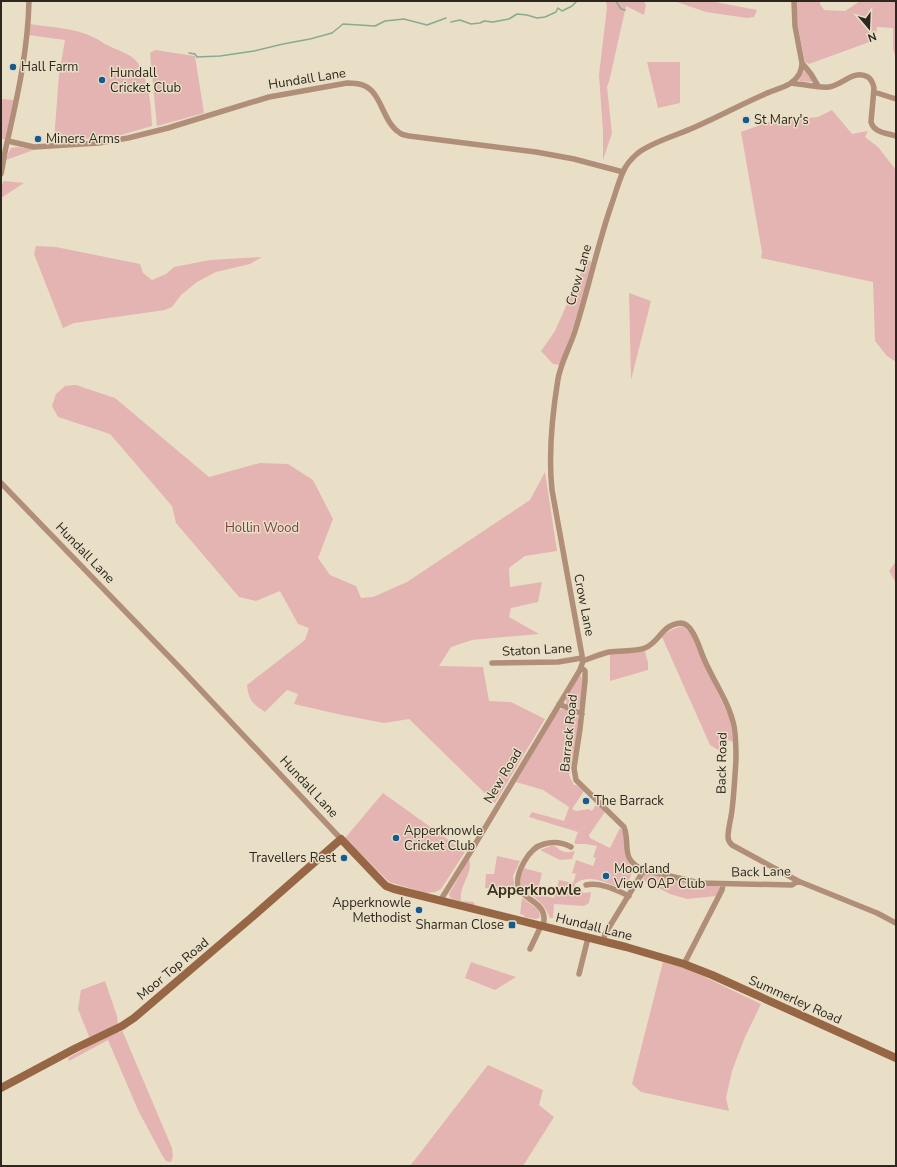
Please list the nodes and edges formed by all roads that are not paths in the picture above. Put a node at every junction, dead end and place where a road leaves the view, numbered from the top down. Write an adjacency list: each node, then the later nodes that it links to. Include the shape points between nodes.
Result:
1 (28, 1): 9 (street, via 21,77)
2 (794, 1): 3 (street, via 795,26)
3 (802, 63): 4 (street, via 800,73); 5 (street)
4 (791, 83): 5 (street); 10 (street, Crow Lane, via 647,147 629,162)
5 (818, 86): 6 (street, via 832,86 861,74 870,79)
6 (874, 92): 7 (street); 8 (street, via 872,127)
7 (896, 99)
8 (896, 136)
9 (8, 141): 10 (street, Hundall Lane, via 34,147 99,143 128,138 269,97 346,82 367,87 387,119 400,134 536,152); 11 (street)
10 (623, 172): 14 (street, Crow Lane, via 602,234 575,331 560,370 552,428 552,490)
11 (1, 174)
12 (1, 483): 19 (street, Hundall Lane)
13 (685, 624): 14 (street, Staton Lane, via 681,623 662,631 646,648 609,652); 22 (street, Back Road, via 695,636 734,725 736,759 729,842)
14 (582, 659): 15 (street, Staton Lane); 16 (street, New Road)
15 (492, 663)
16 (581, 667): 17 (street, New Road); 18 (street, Barrack Road, via 585,671)
17 (560, 704): 18 (street); 26 (street, New Road)
18 (582, 714): 21 (street, Barrack Road, via 574,768 576,780 624,827 632,863)
19 (341, 839): 26 (street, Hundall Lane, via 386,886); 35 (street, Moor Top Road, via 134,1018)
20 (567, 847): 28 (street, via 561,842 540,845 527,857 518,875 520,890 542,911)
21 (644, 870): 23 (street, Back Lane, via 700,883); 25 (street)
22 (798, 881): 23 (street, Back Lane, via 792,885); 27 (street)
23 (724, 884): 32 (street)
24 (586, 885): 25 (street, via 599,885)
25 (629, 896): 30 (street)
26 (440, 901): 28 (street, Hundall Lane)
27 (896, 923)
28 (542, 926): 29 (street, Hundall Lane); 31 (street)
29 (588, 938): 30 (street, Hundall Lane); 33 (street)
30 (603, 941): 32 (street, Hundall Lane)
31 (530, 949)
32 (684, 964): 34 (street, Summerley Road)
33 (579, 974)
34 (896, 1058)
35 (1, 1088)

